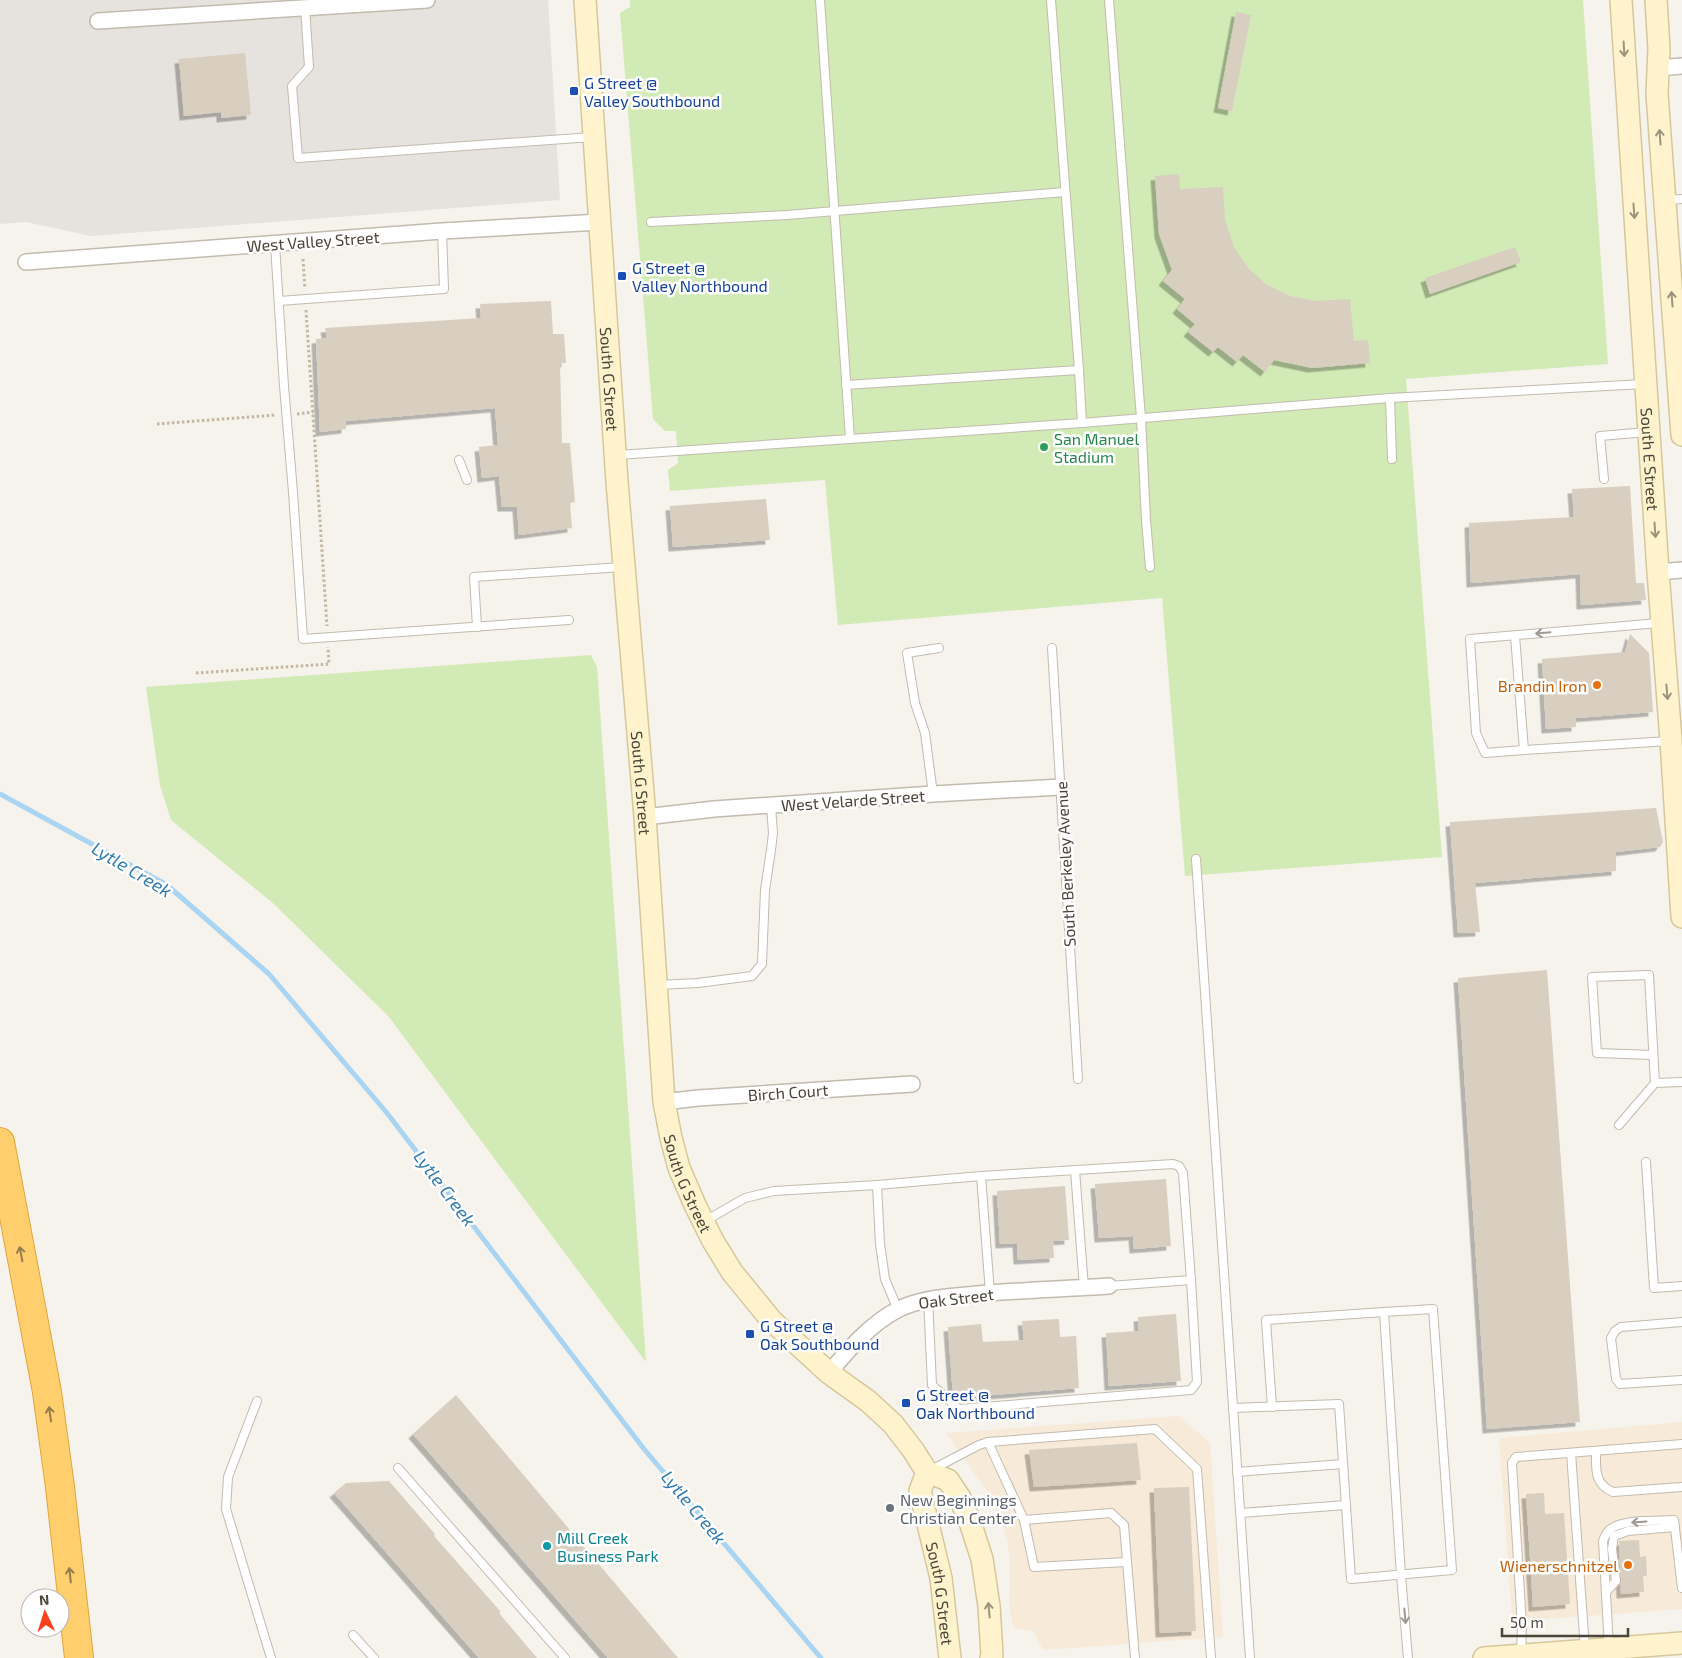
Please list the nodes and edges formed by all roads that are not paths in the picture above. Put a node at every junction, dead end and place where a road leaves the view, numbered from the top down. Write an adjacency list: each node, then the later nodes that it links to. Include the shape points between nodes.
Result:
1 (427, 0): 8 (street)
2 (585, 0): 13 (main road, South G Street)
3 (820, 0): 16 (lane)
4 (1051, 0): 14 (lane)
5 (1108, 0): 27 (lane)
6 (1621, 0): 24 (main road, South E Street, one-way to 24)
7 (1656, 0): 12 (main road, South E Street)
8 (357, 2): 9 (street)
9 (305, 7): 10 (street); 13 (lane, via 309,68 292,86 298,158)
10 (98, 21)
11 (1682, 66): 12 (street)
12 (1658, 68): 15 (main road, South E Street, one-way to 12, via 1657,94)
13 (595, 137): 17 (main road, South G Street)
14 (1064, 192): 16 (lane); 23 (lane)
15 (1674, 199): 30 (main road, South E Street, one-way to 15)
16 (836, 211): 18 (lane); 25 (lane)
17 (600, 222): 19 (street, West Valley Street); 32 (main road, South G Street)
18 (651, 222)
19 (442, 231): 20 (street, West Valley Street); 22 (lane, via 444,290)
20 (275, 244): 21 (street, West Valley Street); 22 (lane)
21 (26, 262)
22 (279, 301): 43 (lane, via 303,639)
23 (1079, 370): 25 (lane); 28 (lane)
24 (1646, 383): 26 (lane); 29 (main road, South E Street)
25 (846, 385): 31 (lane)
26 (1390, 398): 27 (lane); 34 (lane)
27 (1141, 418): 28 (lane); 38 (lane)
28 (1082, 423): 31 (lane)
29 (1648, 432): 35 (lane, via 1600,436); 40 (main road, South E Street, one-way to 40)
30 (1682, 435)
31 (850, 438): 32 (lane)
32 (615, 455): 37 (main road, South G Street)
33 (459, 460): 36 (lane)
34 (1392, 460)
35 (1604, 479)
36 (467, 480)
37 (624, 567): 43 (lane, via 474,577); 52 (main road, South G Street)
38 (1150, 567)
39 (1682, 570): 40 (street)
40 (1658, 572): 42 (main road, South E Street)
41 (569, 620): 43 (lane)
42 (1661, 623): 44 (lane, one-way to 44); 47 (main road, South E Street, one-way to 47)
43 (477, 627)
44 (1515, 636): 48 (lane); 48 (lane, via 1470,639 1476,733 1485,752)
45 (939, 648): 50 (lane, via 907,653 915,703 925,732)
46 (1052, 648): 49 (lane, South Berkeley Avenue)
47 (1671, 740): 48 (lane); 54 (main road, South E Street)
48 (1524, 750)
49 (1061, 787): 50 (street, West Velarde Street); 57 (lane, South Berkeley Avenue)
50 (933, 794): 51 (street, West Velarde Street)
51 (771, 806): 52 (street, West Velarde Street); 55 (lane, via 772,833 765,890 762,964 752,976)
52 (645, 817): 55 (main road, South G Street)
53 (1196, 859): 82 (lane)
54 (1682, 917)
55 (657, 985): 61 (main road, South G Street)
56 (1653, 1055): 56 (lane, via 1597,1053 1592,976 1649,975); 59 (lane)
57 (1078, 1079)
58 (1682, 1082): 59 (lane)
59 (1655, 1083): 62 (lane)
60 (912, 1084): 61 (street, Birch Court)
61 (664, 1102): 68 (main road, South G Street, via 679,1168)
62 (1619, 1125)
63 (0, 1142): 104 (highway, one-way to 63, via 46,1392)
64 (1646, 1162): 71 (lane, via 1654,1288)
65 (1075, 1170): 66 (lane); 69 (lane, via 1179,1166 1183,1173); 72 (lane)
66 (981, 1176): 67 (lane); 73 (lane)
67 (878, 1185): 68 (lane, via 774,1191 745,1198); 75 (lane, via 885,1278)
68 (704, 1222): 78 (main road, South G Street, via 732,1272 772,1321)
69 (1191, 1280): 70 (lane); 74 (lane, via 1197,1382 1190,1390 959,1409 932,1386)
70 (1110, 1286): 72 (street, Oak Street)
71 (1682, 1286)
72 (1084, 1288): 73 (street, Oak Street)
73 (990, 1293): 74 (street, Oak Street)
74 (928, 1298): 75 (street, Oak Street)
75 (898, 1310): 78 (street, Oak Street, via 853,1344)
76 (1384, 1312): 81 (lane, via 1266,1320); 97 (lane); 97 (lane, via 1433,1309 1452,1570)
77 (1682, 1322): 79 (lane, via 1622,1328 1615,1331 1612,1338 1616,1380 1620,1384)
78 (829, 1373): 89 (main road, South G Street, via 893,1424)
79 (1682, 1380)
80 (256, 1401): 105 (lane, via 228,1477 226,1509)
81 (1272, 1407): 82 (lane); 87 (lane, via 1339,1404)
82 (1233, 1408): 90 (lane)
83 (988, 1442): 89 (lane); 94 (lane); 111 (lane, via 1156,1429 1197,1469)
84 (1682, 1444): 85 (lane)
85 (1596, 1451): 86 (lane); 91 (lane, via 1599,1482 1613,1492)
86 (1571, 1453): 102 (lane); 103 (lane, via 1516,1457 1512,1463)
87 (1343, 1464): 90 (lane); 92 (lane)
88 (398, 1468): 107 (lane)
89 (927, 1472): 108 (main road, South G Street, via 920,1491 941,1578); 109 (main road, one-way to 89, via 986,1582 972,1525 948,1480)
90 (1237, 1472): 93 (lane)
91 (1682, 1487)
92 (1346, 1506): 93 (lane); 97 (lane, via 1351,1579)
93 (1241, 1513): 112 (lane)
94 (1024, 1520): 96 (lane, via 1034,1568); 96 (lane, via 1111,1513 1124,1525)
95 (1677, 1525): 98 (lane); 101 (lane, one-way to 101, via 1628,1531 1614,1536 1612,1549 1616,1581 1606,1592)
96 (1126, 1562): 110 (lane)
97 (1401, 1575): 113 (lane, one-way to 113)
98 (1682, 1588)
99 (353, 1635): 106 (lane)
100 (1682, 1643): 101 (main road, via 1634,1650)
101 (1609, 1649): 102 (main road)
102 (1586, 1651): 103 (main road)
103 (1521, 1657): 114 (main road)
104 (79, 1658)
105 (271, 1658)
106 (374, 1658)
107 (565, 1658)
108 (950, 1658)
109 (991, 1658)
110 (1135, 1658)
111 (1211, 1658)
112 (1250, 1658)
113 (1408, 1658)
114 (1484, 1658)

